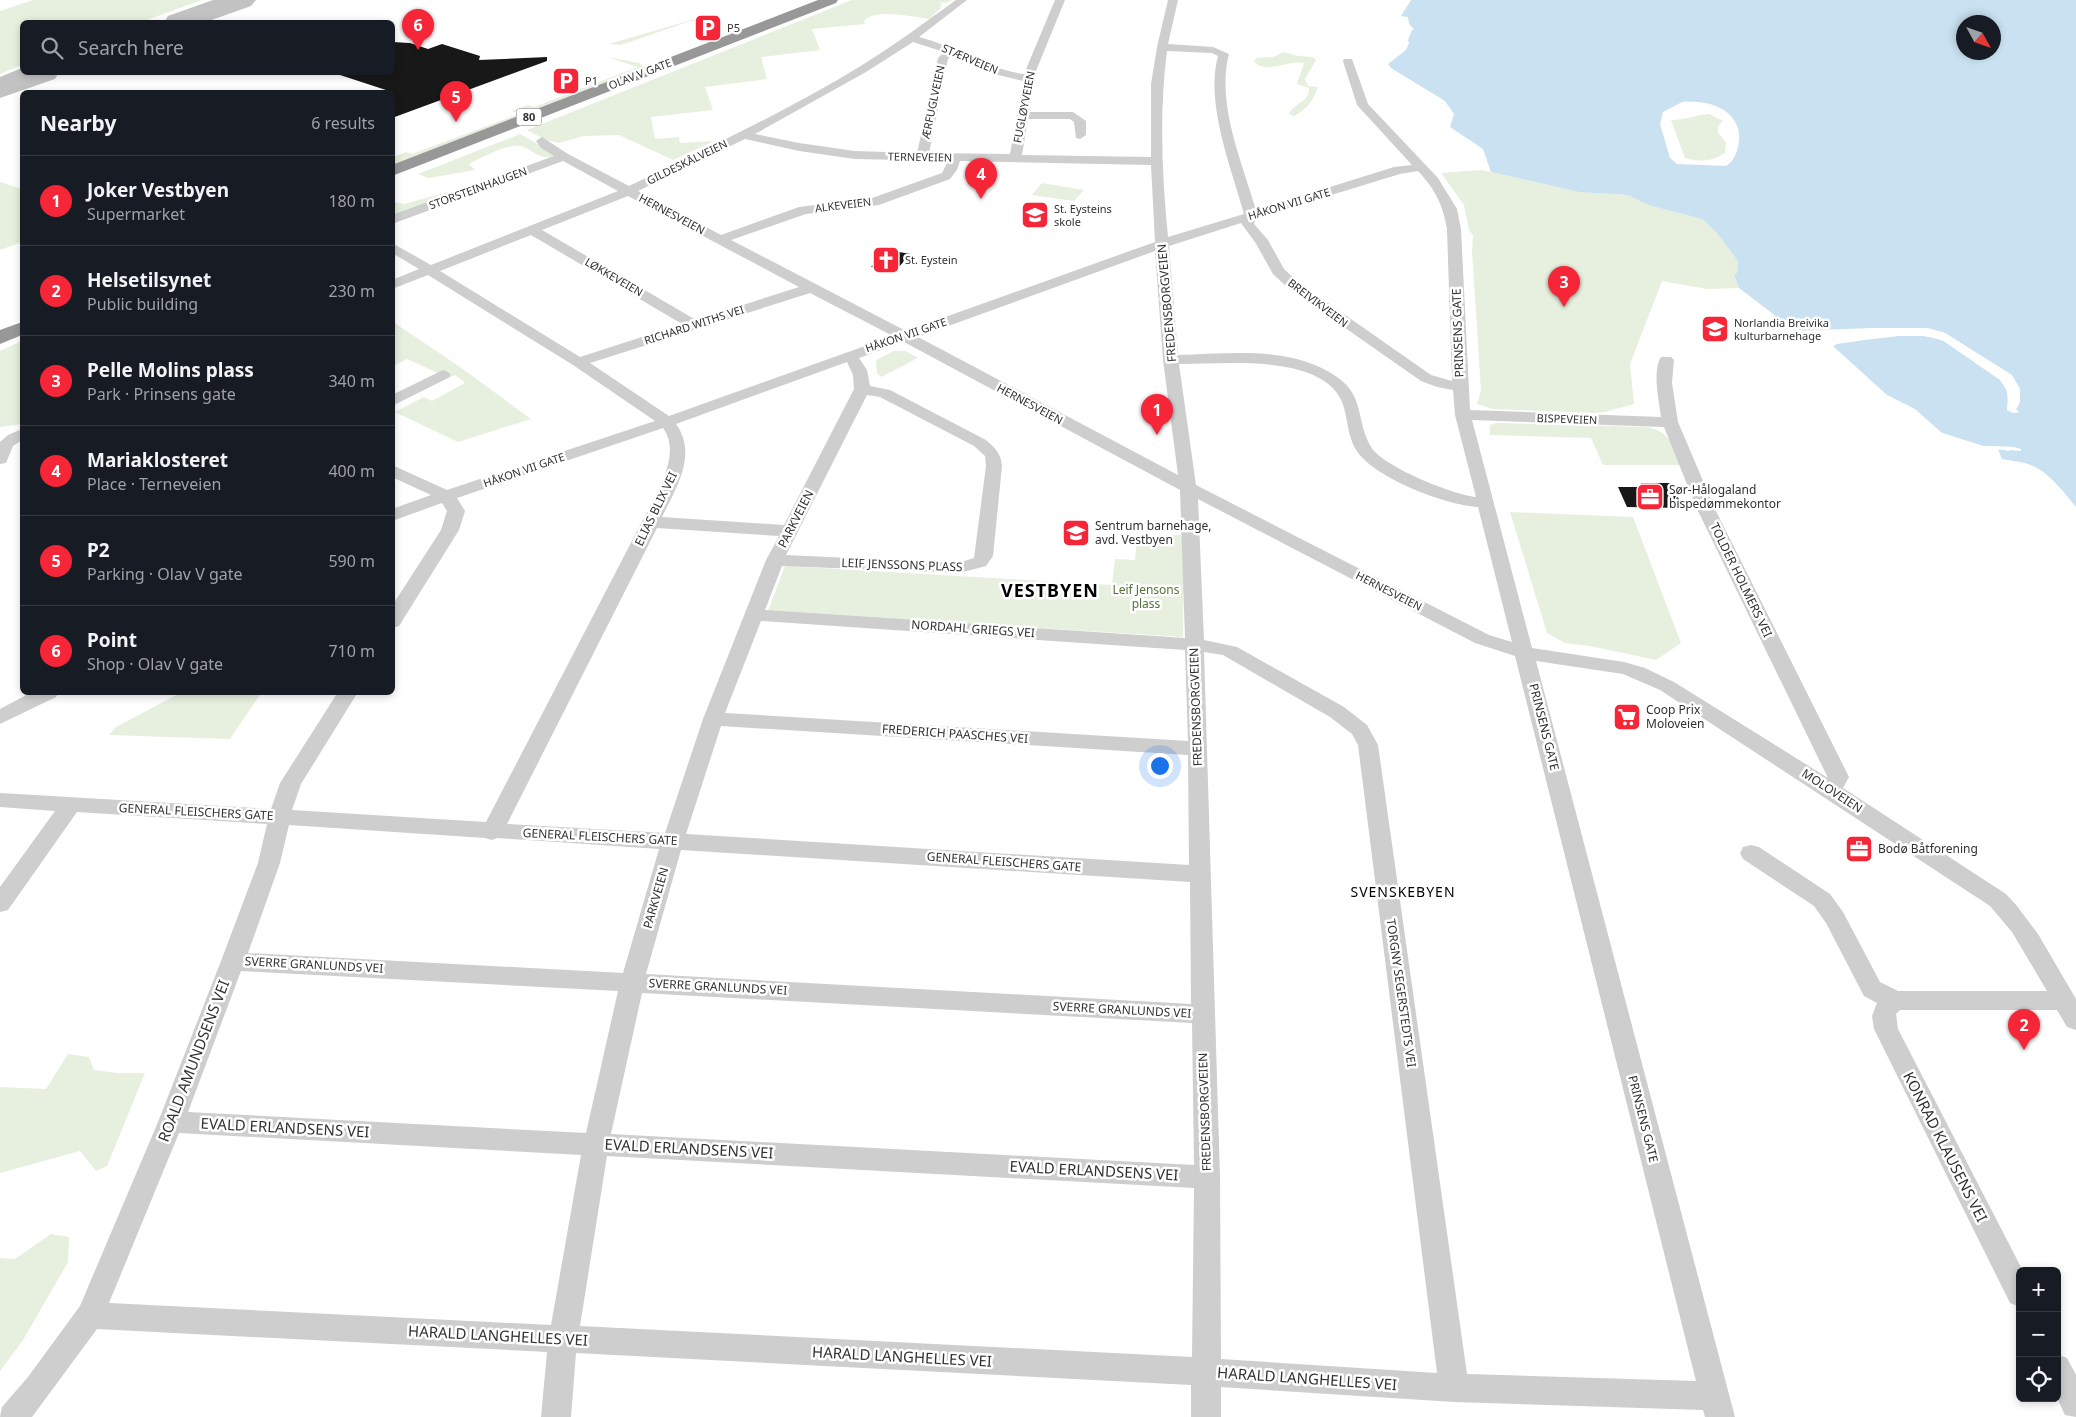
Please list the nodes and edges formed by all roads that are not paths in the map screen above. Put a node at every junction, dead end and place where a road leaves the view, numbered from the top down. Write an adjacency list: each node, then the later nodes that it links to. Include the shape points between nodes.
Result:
1 (831, 0): 20 (highway, OLAV V GATE / 80)
2 (962, 0): 5 (street, GILDESKÅLVEIEN)
3 (1060, 0): 9 (street, FUGLØYVEIEN)
4 (1172, 0): 6 (street, FREDENSBORGVEIEN)
5 (911, 38): 7 (street, STÆRVEIEN); 11 (street, GILDESKÅLVEIEN, via 862,70)
6 (1162, 46): 18 (street, FREDENSBORGVEIEN, via 1157,84); 22 (street, BREIVIKVEIEN, via 1213,50 1224,54 1219,67 1221,110)
7 (952, 52): 9 (street, STÆRVEIEN, via 1010,76); 15 (street, ÆRFUGLVEIEN, via 943,58)
8 (1348, 61): 19 (street, PRINSENS GATE, via 1363,104)
9 (1028, 78): 10 (street, FUGLØYVEIEN)
10 (1022, 115): 12 (street, via 1073,116 1080,120); 17 (street, FUGLØYVEIEN)
11 (744, 135): 15 (street, TERNEVEIEN, via 832,153); 21 (street, GILDESKÅLVEIEN)
12 (1080, 135)
13 (542, 141): 14 (street, HERNESVEIEN)
14 (564, 157): 21 (street, HERNESVEIEN); 23 (street, STORSTEINHAUGEN)
15 (922, 157): 16 (street, TERNEVEIEN)
16 (955, 157): 17 (street, TERNEVEIEN); 25 (street, ALKEVEIEN, via 946,176 888,198 804,210)
17 (1015, 159): 18 (street, TERNEVEIEN)
18 (1158, 161): 26 (street, FREDENSBORGVEIEN)
19 (1422, 168): 22 (street, HÅKON VII GATE, via 1398,170); 40 (street, PRINSENS GATE, via 1450,209 1454,230)
20 (395, 170)
21 (629, 191): 24 (street, GILDESKÅLVEIEN); 25 (street, HERNESVEIEN)
22 (1251, 216): 26 (street, HÅKON VII GATE); 40 (street, BREIVIKVEIEN, via 1247,224 1261,240 1278,272 1292,286 1426,378)
23 (395, 219)
24 (532, 230): 28 (street, GILDESKÅLVEIEN); 31 (street, LØKKEVEIEN)
25 (720, 240): 30 (street, HERNESVEIEN)
26 (1163, 245): 33 (street, HÅKON VII GATE); 36 (street, FREDENSBORGVEIEN)
27 (395, 249): 28 (street, ELIAS BLIX VEI)
28 (428, 271): 29 (street, GILDESKÅLVEIEN); 38 (street, ELIAS BLIX VEI)
29 (395, 284)
30 (811, 288): 31 (street, RICHARD WITHS VEI); 33 (street, HERNESVEIEN)
31 (694, 325): 38 (street, RICHARD WITHS VEI)
32 (20, 329): 34 (highway)
33 (904, 336): 35 (street, HÅKON VII GATE); 49 (street, HERNESVEIEN)
34 (0, 338)
35 (848, 356): 41 (street, via 856,361 863,380); 44 (street, HÅKON VII GATE)
36 (1171, 360): 49 (street, FREDENSBORGVEIEN); 51 (street, via 1270,360 1318,372 1344,390 1351,400 1357,433 1372,459 1459,500)
37 (1666, 360): 45 (street, TOLDER HOLMERS VEI, via 1664,383)
38 (578, 362): 44 (street, ELIAS BLIX VEI)
39 (443, 375): 42 (street)
40 (1460, 386): 43 (street, PRINSENS GATE)
41 (862, 389): 54 (street, PARKVEIEN); 55 (street, LEIF JENSSONS PLASS, via 884,393 980,443 993,455 984,556 980,562 960,568)
42 (395, 399)
43 (1463, 415): 45 (street, BISPEVEIEN); 51 (street, PRINSENS GATE)
44 (667, 422): 50 (street, HÅKON VII GATE); 53 (street, ELIAS BLIX VEI, via 676,432 679,458)
45 (1670, 422): 65 (street, TOLDER HOLMERS VEI, via 1706,509 1839,776)
46 (20, 435): 47 (street, via 10,439)
47 (0, 458)
48 (395, 471): 50 (street)
49 (1189, 488): 58 (street, FREDENSBORGVEIEN); 59 (street, HERNESVEIEN, via 1482,638)
50 (447, 496): 52 (street, HÅKON VII GATE); 57 (street, via 456,511 450,530)
51 (1485, 503): 59 (street, PRINSENS GATE)
52 (395, 515)
53 (651, 522): 54 (street); 69 (street, ELIAS BLIX VEI)
54 (790, 531): 55 (street, PARKVEIEN)
55 (774, 560): 56 (street, PARKVEIEN)
56 (752, 615): 58 (street, NORDAHL GRIEGS VEI); 63 (street, PARKVEIEN)
57 (395, 617)
58 (1193, 643): 64 (street, FREDENSBORGVEIEN); 87 (street, TORGNY SEGERSTEDTS VEI, via 1230,651 1336,712 1365,737)
59 (1525, 653): 65 (street, MOLOVEIEN, via 1606,664 1652,679); 89 (street, PRINSENS GATE)
60 (44, 695): 62 (street)
61 (346, 695): 68 (street, ROALD AMUNDSENS VEI, via 291,783)
62 (0, 717)
63 (713, 719): 64 (street, FREDERICH PAASCHES VEI); 70 (street, PARKVEIEN)
64 (1198, 749): 72 (street, FREDENSBORGVEIEN)
65 (1829, 789): 77 (street, MOLOVEIEN, via 2009,910)
66 (0, 800): 67 (street, GENERAL FLEISCHERS GATE)
67 (71, 804): 68 (street, GENERAL FLEISCHERS GATE); 73 (street)
68 (281, 816): 69 (street, GENERAL FLEISCHERS GATE); 74 (street, ROALD AMUNDSENS VEI, via 269,863)
69 (492, 832): 70 (street, GENERAL FLEISCHERS GATE)
70 (674, 841): 72 (street, GENERAL FLEISCHERS GATE); 75 (street, PARKVEIEN)
71 (1751, 853): 76 (street, via 1822,900 1835,918 1872,989)
72 (1200, 874): 78 (street, FREDENSBORGVEIEN)
73 (0, 904)
74 (233, 960): 75 (street, SVERRE GRANLUNDS VEI); 79 (street, ROALD AMUNDSENS VEI)
75 (632, 982): 78 (street, SVERRE GRANLUNDS VEI); 80 (street, PARKVEIEN)
76 (1895, 1001): 77 (street); 82 (street, KONRAD KLAUSENS VEI, via 1886,1006 1883,1016 1886,1029)
77 (2070, 1010)
78 (1203, 1014): 81 (street, FREDENSBORGVEIEN)
79 (171, 1122): 80 (street, EVALD ERLANDSENS VEI); 83 (street, ROALD AMUNDSENS VEI)
80 (596, 1144): 81 (street, EVALD ERLANDSENS VEI); 84 (street, PARKVEIEN)
81 (1207, 1178): 85 (street, FREDENSBORGVEIEN)
82 (2016, 1286)
83 (90, 1316): 84 (street, HARALD LANGHELLES VEI); 90 (street, ROALD AMUNDSENS VEI)
84 (563, 1340): 85 (street, HARALD LANGHELLES VEI); 91 (street, PARKVEIEN)
85 (1206, 1372): 87 (street, HARALD LANGHELLES VEI); 92 (street, FREDENSBORGVEIEN)
86 (2061, 1376): 88 (street)
87 (1454, 1388): 89 (street, HARALD LANGHELLES VEI)
88 (2076, 1405)
89 (1717, 1406)
90 (13, 1417)
91 (556, 1417)
92 (1206, 1417)

